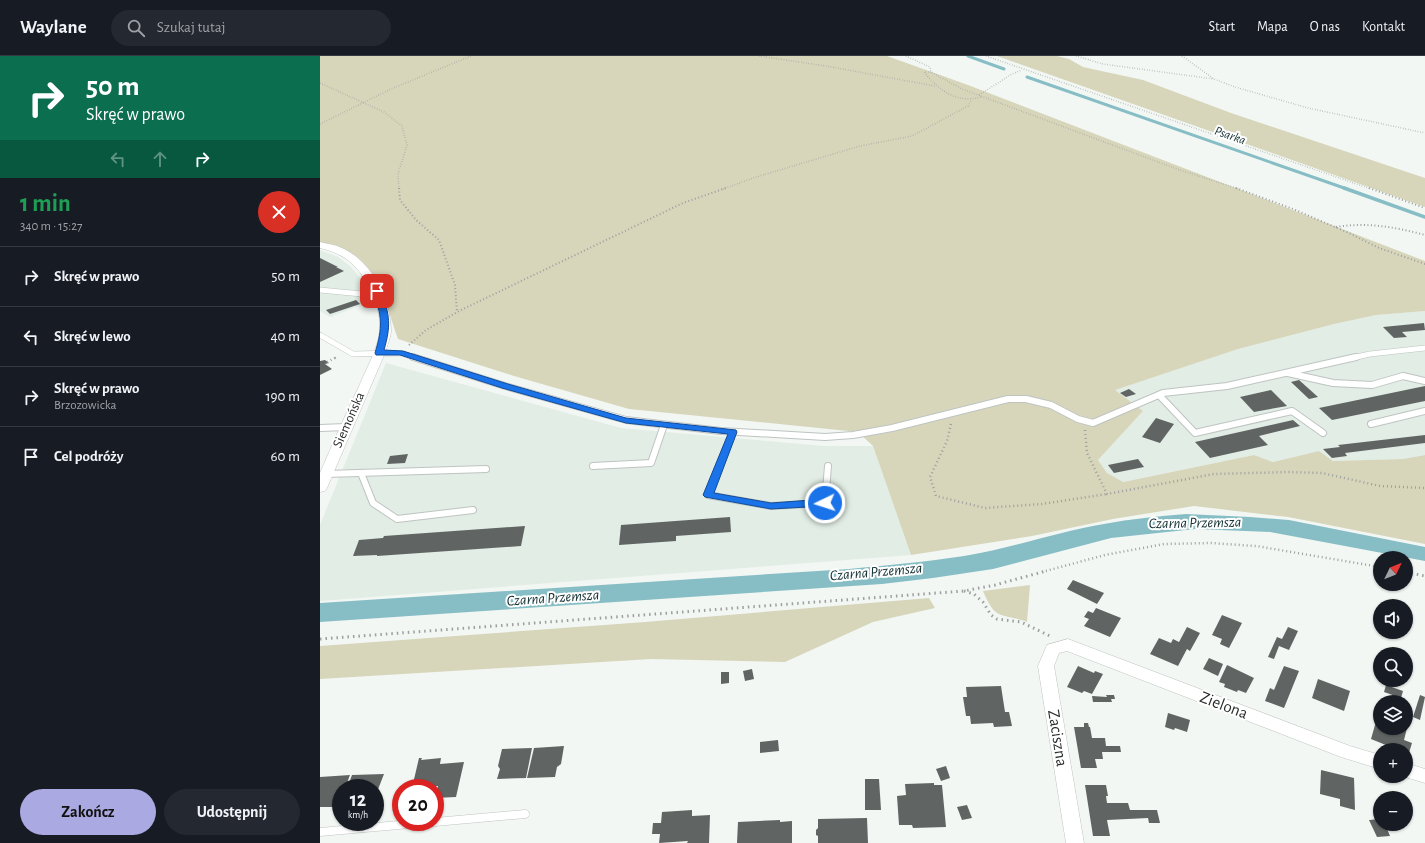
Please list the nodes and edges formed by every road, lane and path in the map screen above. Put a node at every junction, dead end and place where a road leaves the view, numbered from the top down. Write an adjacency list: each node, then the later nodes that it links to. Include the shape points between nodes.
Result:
1 (471, 56): 15 (path)
2 (758, 56): 11 (path)
3 (906, 56): 8 (path, via 930,67)
4 (986, 56): 7 (path)
5 (1076, 56): 9 (path, via 1104,64)
6 (1182, 56): 9 (path)
7 (1023, 70): 12 (path); 18 (path)
8 (931, 72): 11 (path, via 924,72); 12 (path, via 951,84)
9 (1214, 79): 17 (path, via 1308,108)
10 (320, 83): 15 (path)
11 (935, 86): 14 (path, via 952,96)
12 (979, 95): 13 (path)
13 (982, 96): 14 (path); 19 (path, via 1178,169 1232,186)
14 (972, 100): 25 (path, via 968,106 912,136 860,146 753,178 683,203)
15 (364, 102): 16 (path); 25 (path, via 384,112 402,126 407,145 398,174 400,200 416,220 439,240 455,285)
16 (320, 124)
17 (1425, 133)
18 (1425, 208)
19 (1336, 227): 20 (path, via 1383,224); 22 (path, via 1379,248)
20 (1425, 235)
21 (320, 246): 24 (street, Siemońska, via 341,251 355,261)
22 (1425, 264)
23 (320, 290): 24 (lane, via 362,294)
24 (377, 291): 28 (street, Siemońska, via 384,310 385,333)
25 (457, 312): 29 (path, via 426,330)
26 (320, 335): 28 (lane, via 353,354)
27 (1425, 348): 30 (lane, via 1370,354)
28 (379, 353): 29 (lane); 38 (street, Siemońska)
29 (400, 353): 37 (lane, via 626,420)
30 (1287, 372): 31 (lane, via 1333,383 1372,385 1403,376); 32 (lane, via 1227,386)
31 (1425, 382)
32 (1159, 395): 35 (lane, via 1093,423); 41 (lane, via 1195,433 1292,412)
33 (1425, 411): 36 (lane)
34 (953, 413): 35 (lane, via 1008,399 1026,399 1051,405); 40 (lane, via 853,435 825,437); 49 (path, via 947,441 930,477 936,496 985,508 1042,504)
35 (1086, 421): 49 (path, via 1087,453)
36 (1371, 424)
37 (664, 425): 40 (lane); 42 (lane, via 651,463)
38 (346, 427): 39 (lane); 46 (street, Siemońska)
39 (320, 428)
40 (733, 432): 43 (lane, via 708,495 771,506 825,503)
41 (1323, 433)
42 (593, 466)
43 (828, 466)
44 (486, 470): 45 (lane)
45 (361, 473): 46 (lane); 50 (lane, via 373,502 397,519)
46 (326, 474): 47 (street, Siemońska)
47 (320, 488)
48 (1425, 488): 49 (path, via 1380,486 1322,474 1282,472 1214,474)
49 (1107, 494)
50 (473, 510)
51 (1373, 566): 54 (path, via 1256,546 1164,544 1105,555)
52 (1413, 573): 53 (path)
53 (1425, 576)
54 (964, 591): 55 (path); 56 (path, via 974,594 991,615 1021,622)
55 (320, 639)
56 (1068, 645): 57 (street, Zielona); 64 (street, Zaciszna, via 1053,649 1046,666)
57 (1373, 760)
58 (1413, 772): 59 (street)
59 (1425, 776)
60 (525, 814): 61 (lane)
61 (444, 821)
62 (392, 826): 63 (lane)
63 (320, 832)
64 (1075, 843)

